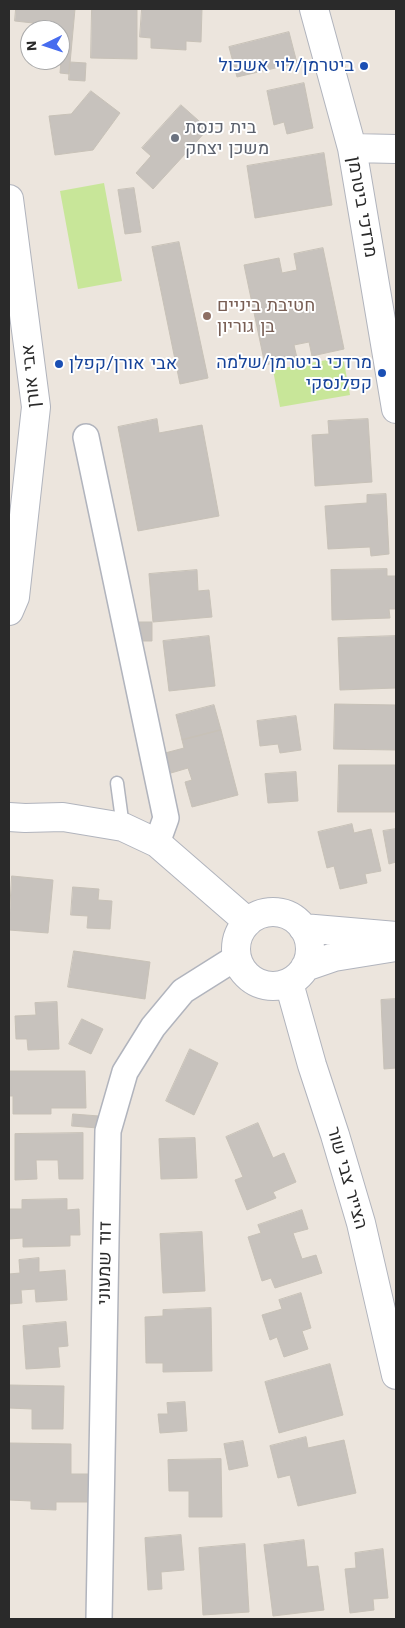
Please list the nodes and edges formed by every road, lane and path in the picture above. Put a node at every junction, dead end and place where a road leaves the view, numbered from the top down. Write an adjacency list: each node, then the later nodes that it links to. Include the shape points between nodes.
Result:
1 (314, 9): 2 (street, מרדכי ביטרמן)
2 (352, 148): 3 (street); 5 (street, מרדכי ביטרמן)
3 (396, 149)
4 (9, 199): 7 (street, אבי אורן, via 36,407 15,596)
5 (396, 408)
6 (86, 437): 11 (street, via 166,818)
7 (9, 611)
8 (117, 783): 10 (lane)
9 (13, 816): 10 (street, via 63,817)
10 (123, 828): 11 (street)
11 (157, 843): 12 (street)
12 (248, 922): 13 (street, via 270,912 294,919); 16 (street, via 240,932)
13 (303, 928): 14 (street); 17 (street, via 308,937 309,957)
14 (396, 936)
15 (396, 947): 17 (street, via 334,957)
16 (236, 957): 17 (street, via 240,968 256,983 273,986); 19 (street, דוד שמעוני, via 182,991 153,1026 125,1072 108,1131)
17 (297, 975): 18 (street, הצייר צבי שור, via 312,1065 360,1223)
18 (396, 1375)
19 (99, 1619)

